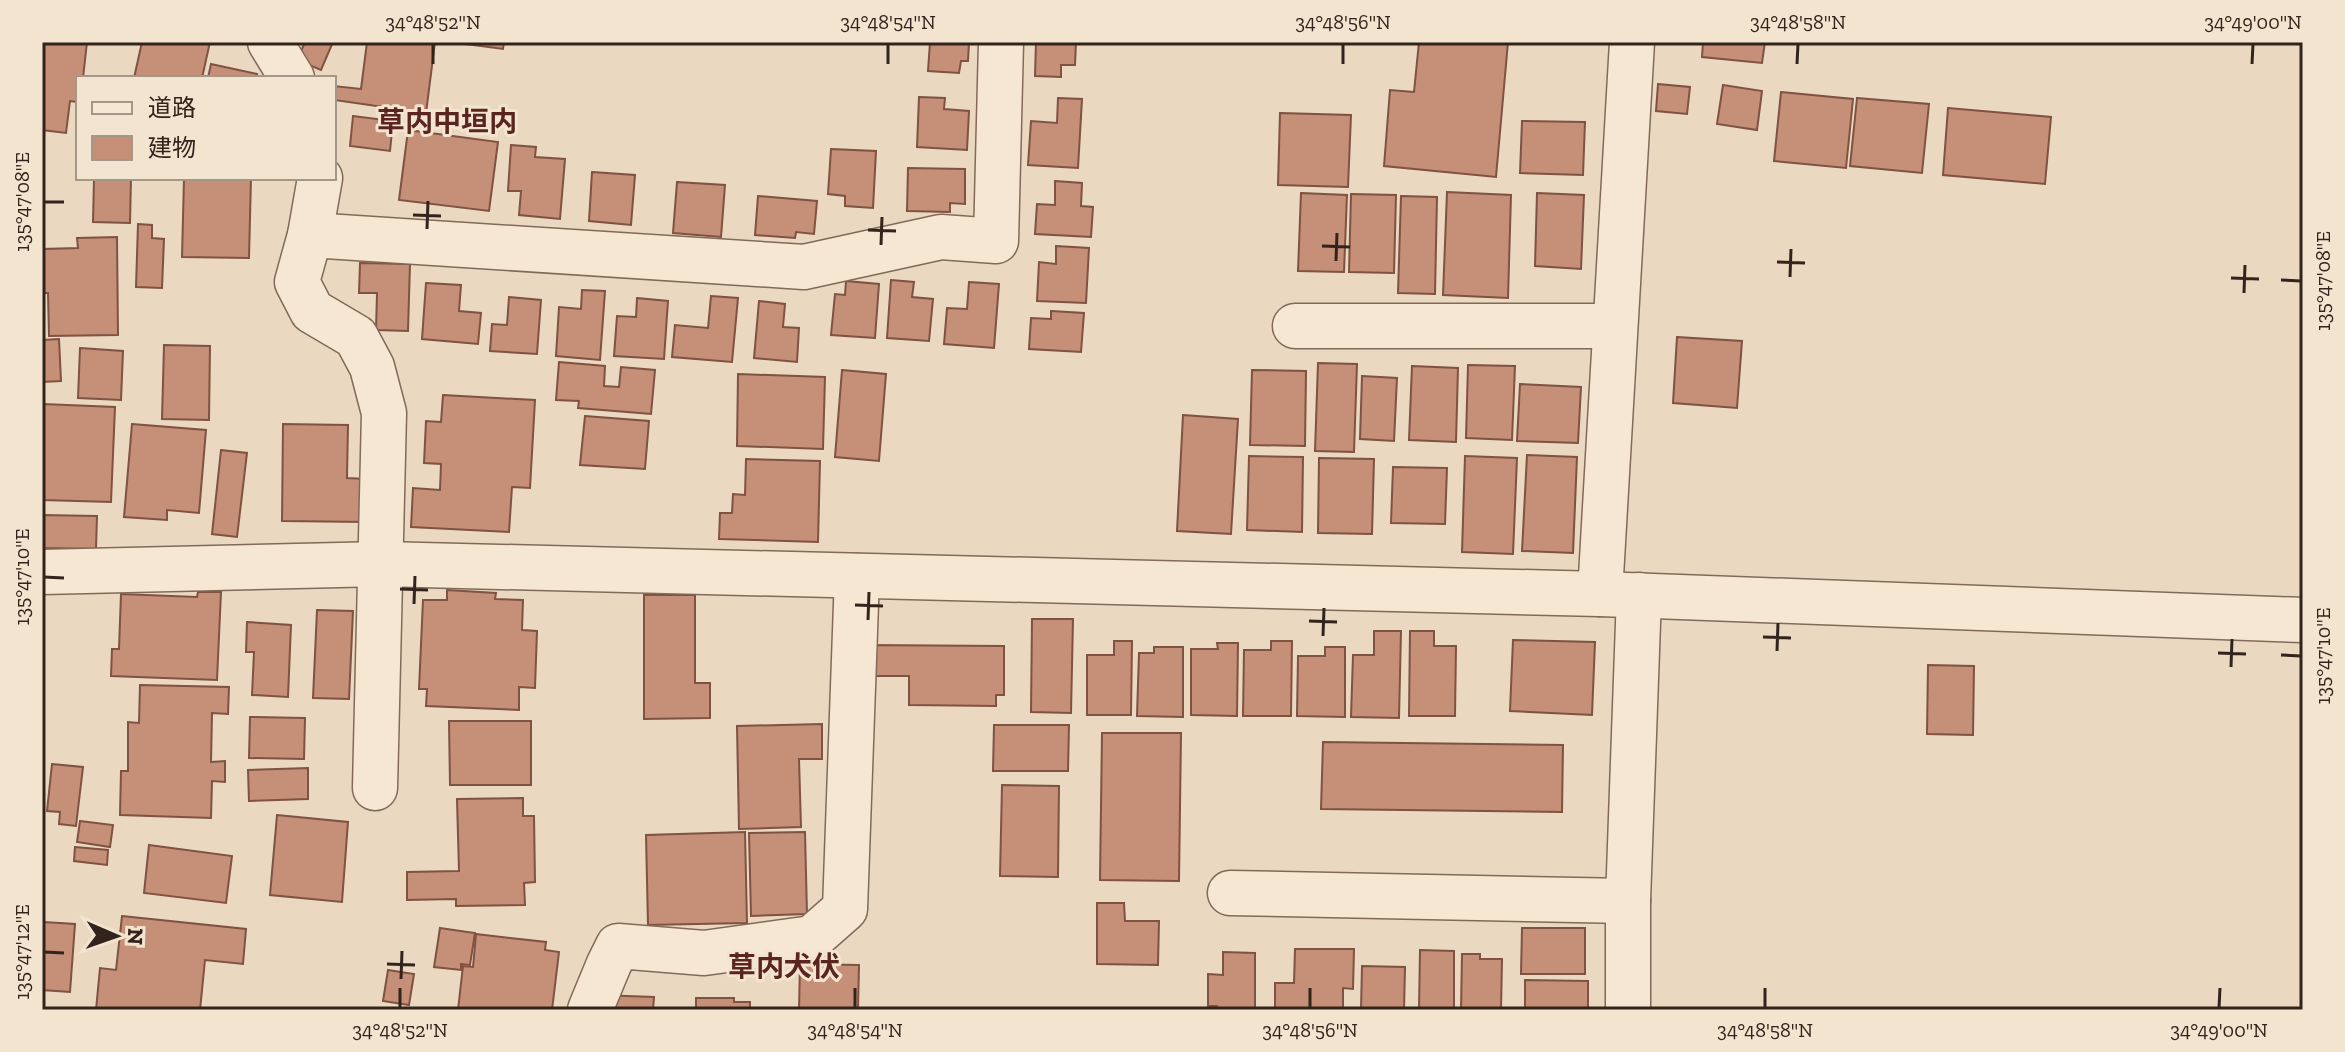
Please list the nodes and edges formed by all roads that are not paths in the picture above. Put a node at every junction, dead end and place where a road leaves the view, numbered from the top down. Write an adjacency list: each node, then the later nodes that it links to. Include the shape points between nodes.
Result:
1 (270, 42): 4 (street)
2 (1001, 42): 6 (street, via 996,241 941,237 804,267)
3 (1632, 42): 8 (street)
4 (291, 76)
5 (320, 180): 6 (street)
6 (310, 235): 9 (street, via 297,282 312,311 356,337 372,367 384,413)
7 (1295, 326): 8 (street)
8 (1615, 326): 12 (street)
9 (382, 564): 10 (street); 11 (street); 14 (street)
10 (42, 572)
11 (857, 576): 12 (street); 17 (street, via 845,909 812,938 704,953 618,946)
12 (1620, 595): 13 (street); 16 (street)
13 (2303, 620)
14 (375, 788)
15 (1230, 893): 16 (street)
16 (1628, 901): 18 (street)
17 (590, 1010)
18 (1628, 1010)

